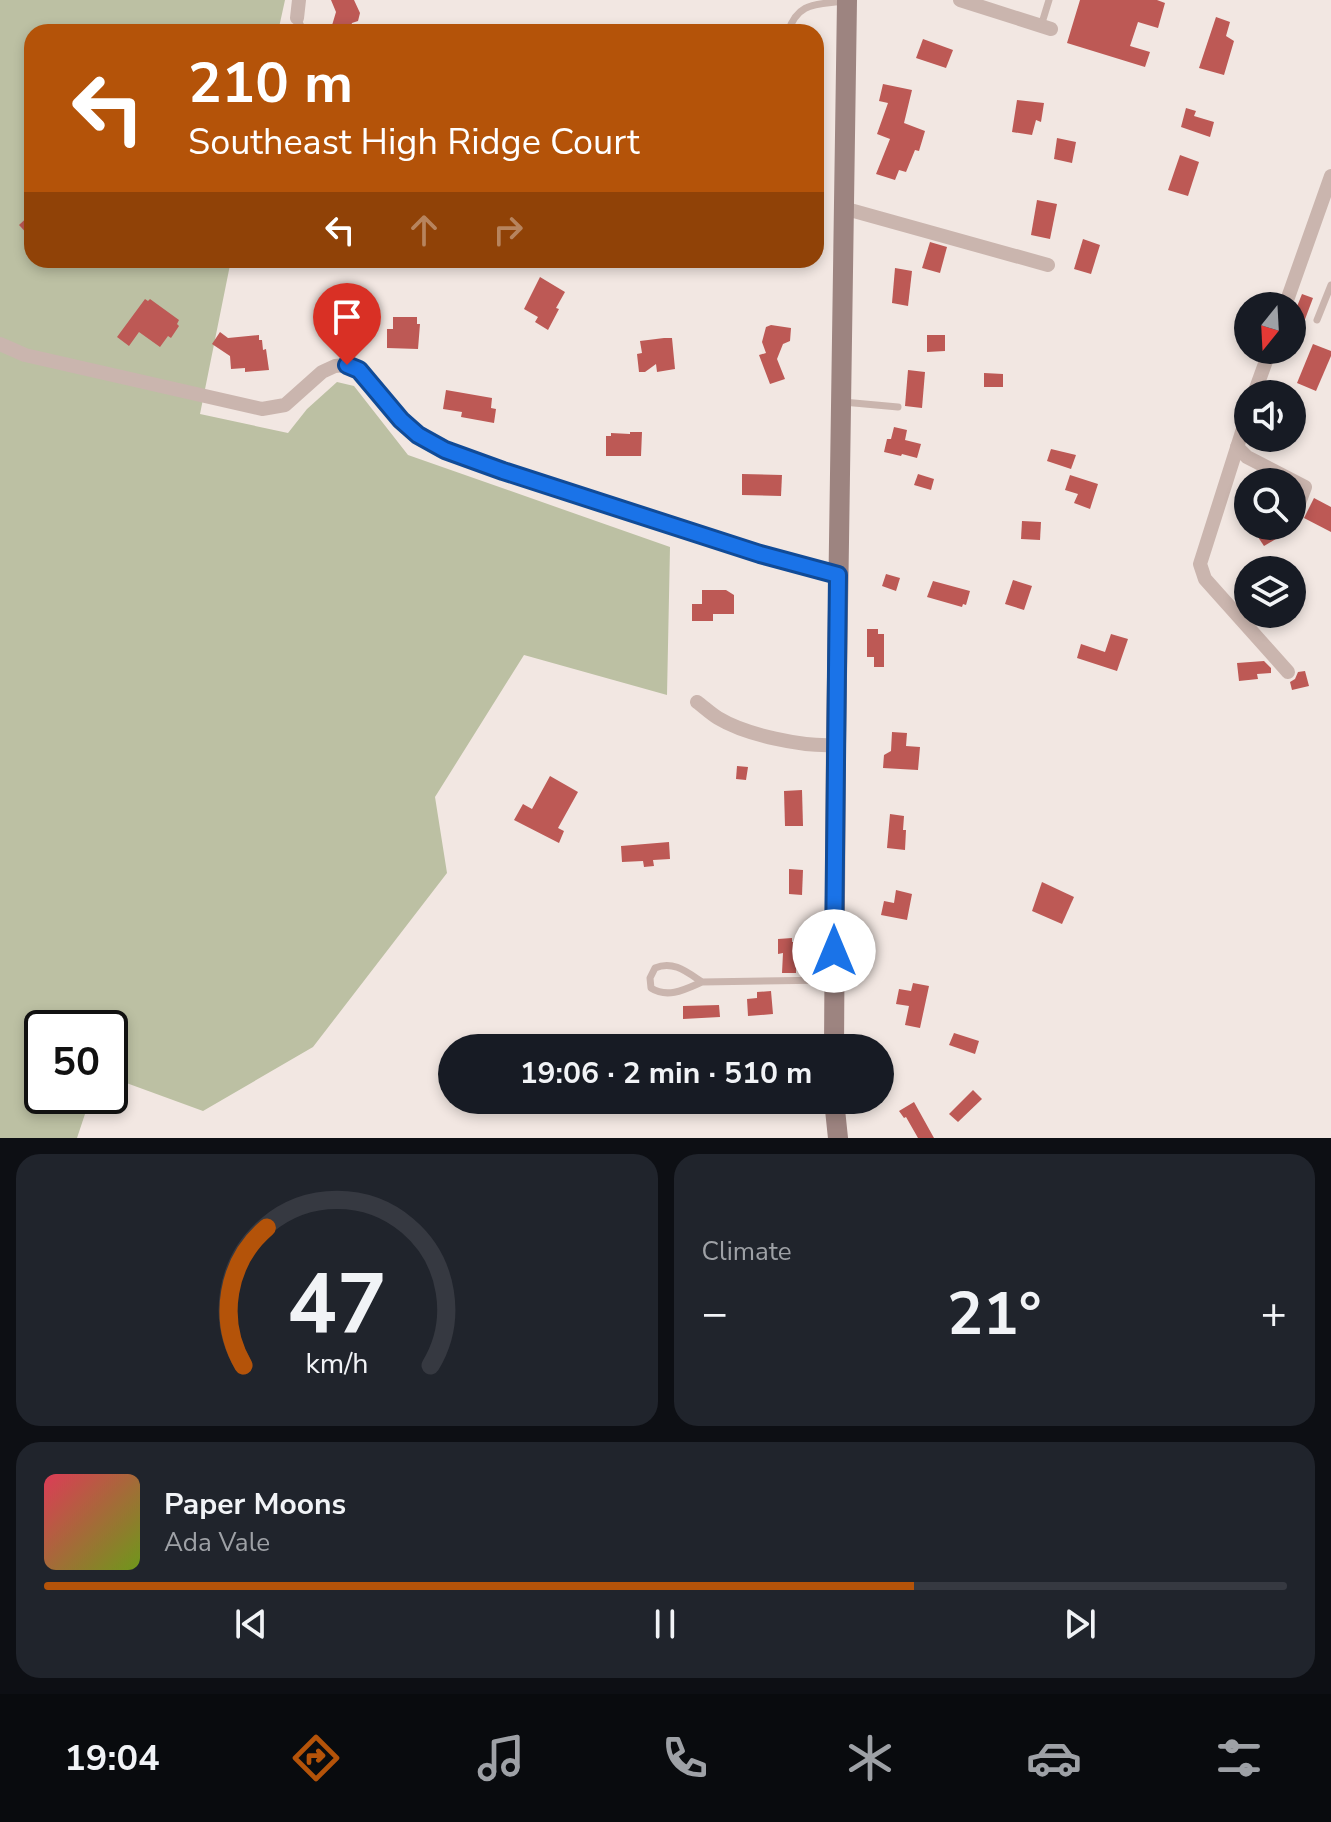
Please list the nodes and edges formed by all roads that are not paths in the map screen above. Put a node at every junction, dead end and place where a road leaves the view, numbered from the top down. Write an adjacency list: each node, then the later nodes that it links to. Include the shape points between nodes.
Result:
1 (299, 0): 5 (street)
2 (847, 0): 7 (lane, via 812,4); 10 (main road)
3 (960, 0): 8 (street)
4 (1049, 0): 8 (lane)
5 (297, 18): 6 (lane)
6 (300, 24)
7 (790, 24)
8 (1046, 28)
9 (1331, 176): 13 (street)
10 (843, 208): 11 (street); 16 (main road)
11 (1048, 265)
12 (1331, 285): 14 (lane)
13 (1290, 292)
14 (1317, 320)
15 (0, 344): 21 (street, via 25,355 262,409 285,405 322,372 347,365 359,370 418,435 445,450)
16 (841, 402): 17 (lane); 21 (main road)
17 (898, 407)
18 (1235, 452): 22 (street, via 1200,564 1205,579)
19 (1242, 452): 20 (street)
20 (1268, 468)
21 (838, 575): 24 (main road)
22 (1288, 672)
23 (697, 702): 24 (street, via 719,719 755,733)
24 (836, 745): 25 (main road)
25 (834, 980): 26 (lane); 27 (main road)
26 (702, 982): 26 (lane, via 668,994 651,988 650,978 663,964)
27 (834, 1034)
28 (835, 1114): 29 (main road)
29 (838, 1138)

